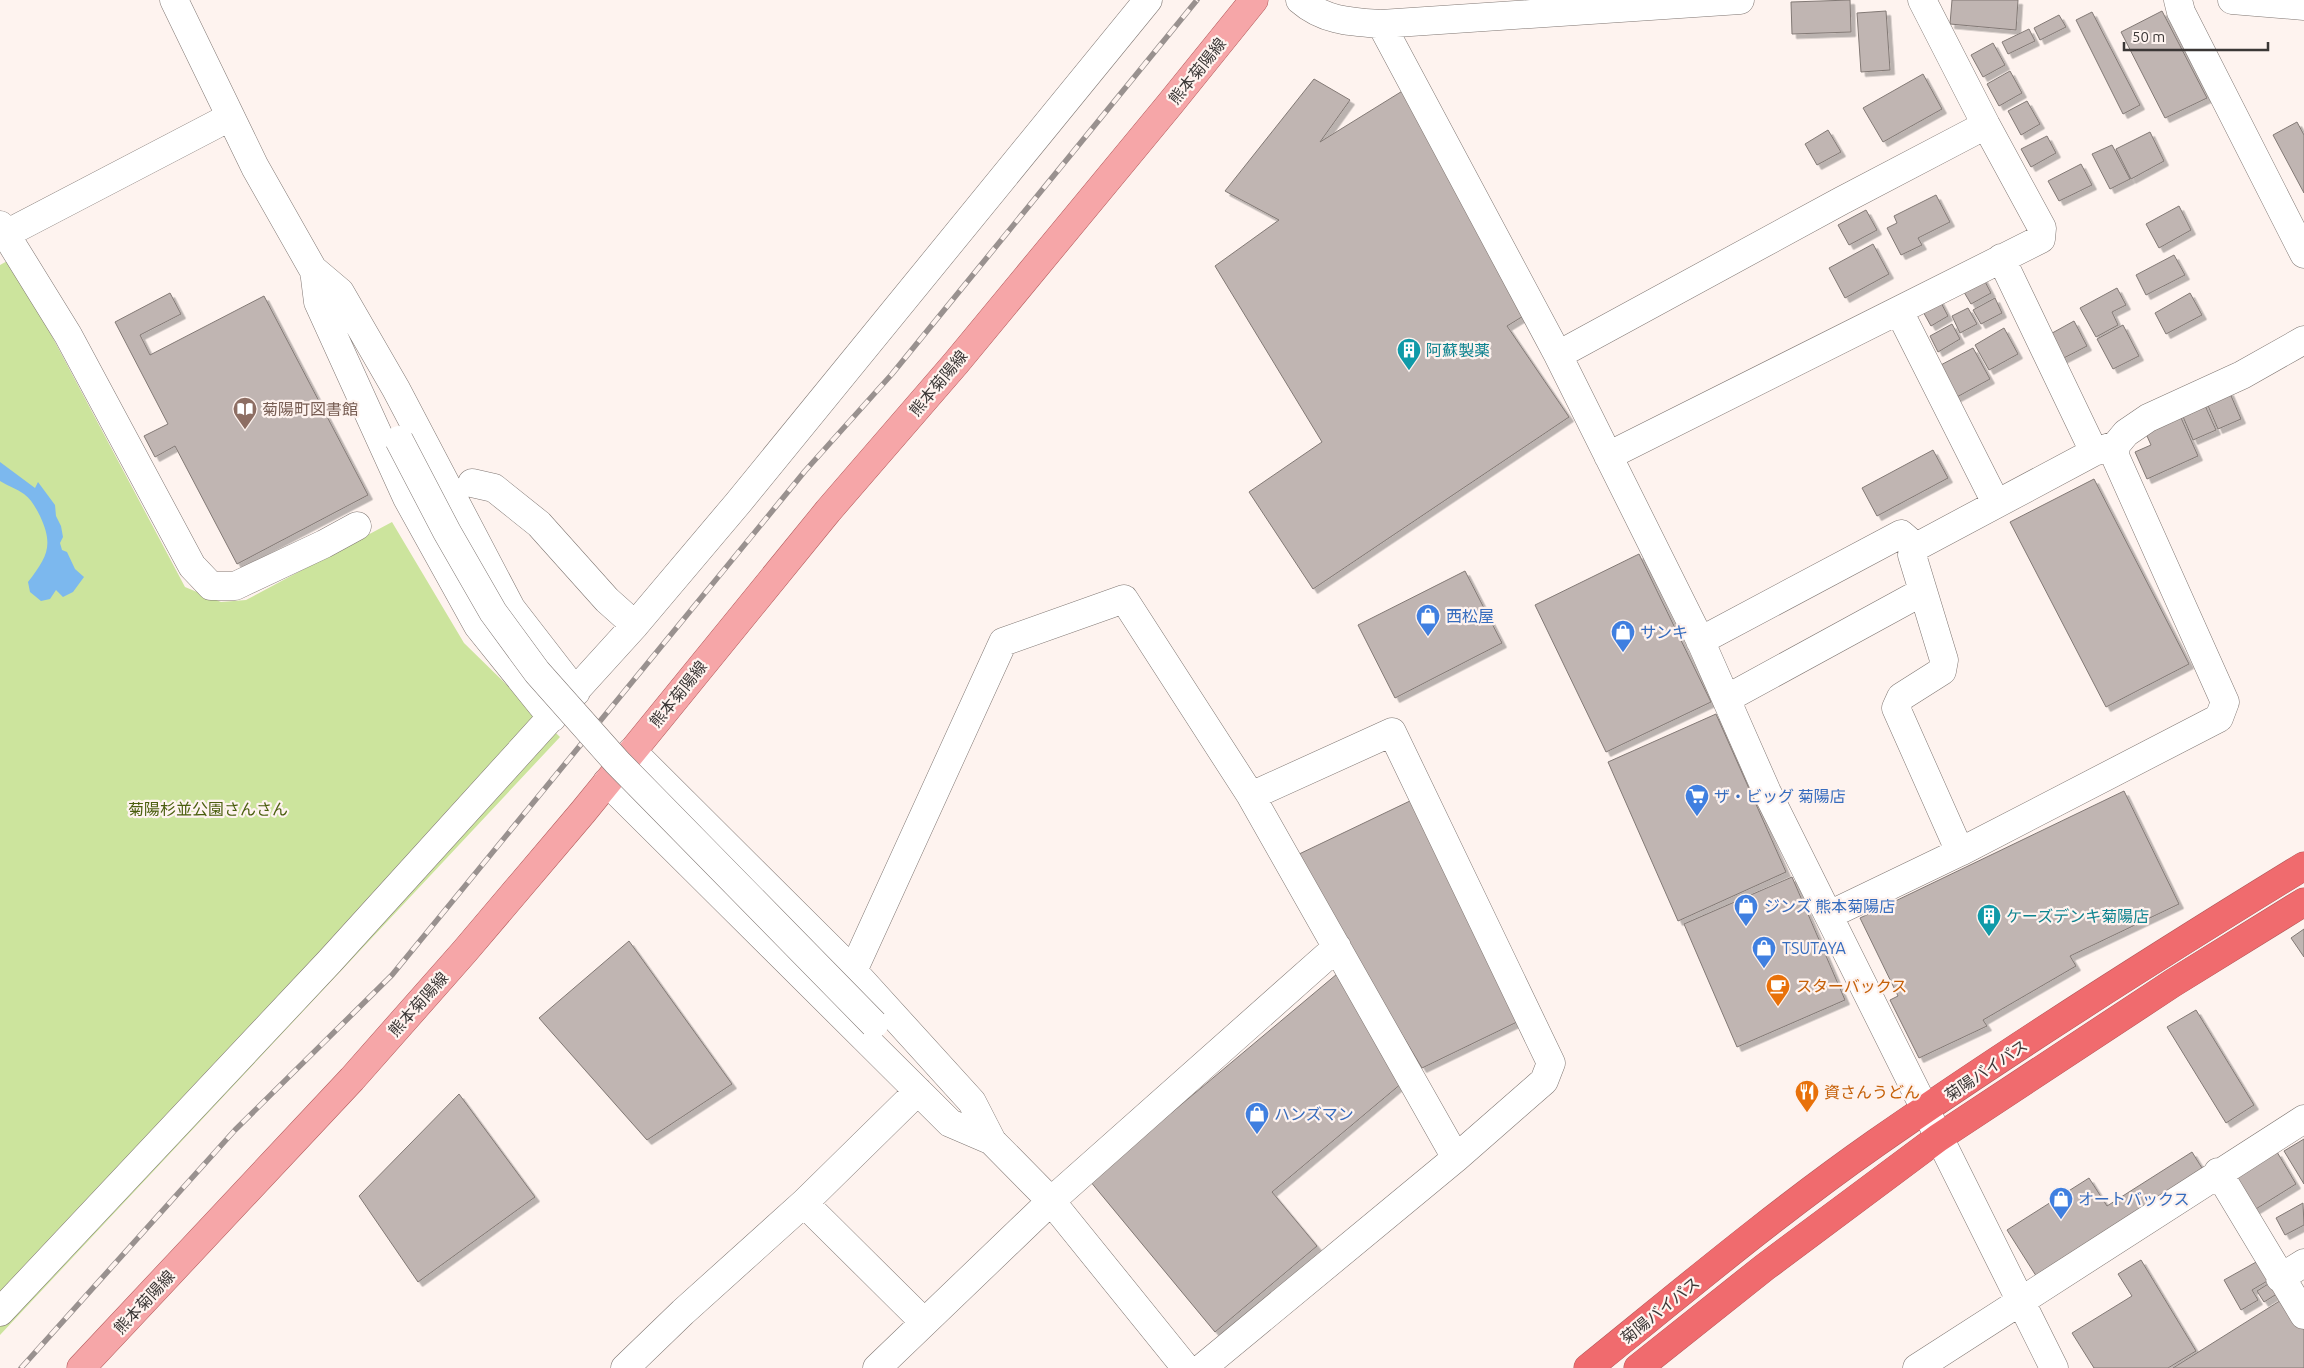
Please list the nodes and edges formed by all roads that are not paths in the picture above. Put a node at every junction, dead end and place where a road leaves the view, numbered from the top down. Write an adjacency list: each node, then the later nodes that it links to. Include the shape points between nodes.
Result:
1 (174, 0): 11 (street)
2 (1148, 0): 27 (street)
3 (1254, 0): 32 (main road, 熊本菊陽線, via 956,363 828,511)
4 (1300, 0): 10 (street, via 1306,6 1340,21)
5 (1740, 0): 10 (street)
6 (1922, 0): 12 (street)
7 (2178, 0): 14 (street, via 2181,12)
8 (2232, 0): 9 (street)
9 (2304, 6)
10 (1381, 24): 19 (street)
11 (230, 117): 13 (street); 16 (street)
12 (1986, 125): 15 (street, via 2042,228 2041,239); 19 (street)
13 (2, 232): 24 (street, via 68,335 192,566 212,586 235,586)
14 (2304, 254)
15 (2001, 258): 17 (street); 20 (street)
16 (314, 270): 29 (street, via 340,292 396,389 511,608); 31 (street, via 318,302 406,498 478,626); 45 (street, bridge, via 447,532 493,612 537,672 617,762)
17 (1899, 311): 21 (street); 23 (street)
18 (2304, 340): 20 (street, via 2242,375 2148,418)
19 (1558, 355): 21 (street)
20 (2105, 448): 23 (street); 35 (street, via 2115,456 2225,702 2219,718)
21 (1608, 456): 28 (street)
22 (472, 483): 27 (street, via 494,488 539,524 607,600)
23 (1996, 503): 25 (street)
24 (357, 526)
25 (1916, 547): 26 (street, via 1912,555); 28 (street, via 1901,534)
26 (1922, 592): 30 (street); 35 (street, via 1944,660 1942,671 1901,697 1896,708)
27 (635, 625): 29 (street)
28 (1700, 641): 30 (street)
29 (576, 692): 31 (street)
30 (1726, 699): 38 (street, via 1767,792)
31 (552, 718): 53 (street)
32 (632, 752): 33 (main road, 熊本菊陽線); 40 (street)
33 (607, 782): 41 (street); 56 (main road, 熊本菊陽線, via 465,952 352,1079)
34 (1251, 796): 39 (street); 40 (street, via 1124,599 1003,642); 46 (street, via 1392,732 1551,1063 1544,1081)
35 (1960, 852): 38 (street)
36 (2304, 866): 42 (highway, 菊陽バイパス, via 2160,955)
37 (2304, 902): 44 (highway, 菊陽バイパス)
38 (1829, 915): 42 (street)
39 (1337, 947): 46 (street); 48 (street)
40 (853, 971): 45 (street, via 972,1102)
41 (918, 1091): 45 (street, via 950,1123); 49 (street)
42 (1925, 1110): 44 (street); 61 (highway, 菊陽バイパス, via 1748,1238)
43 (2304, 1119): 47 (street)
44 (1938, 1138): 52 (street); 62 (highway, 菊陽バイパス, via 1765,1266)
45 (992, 1141): 48 (street)
46 (1456, 1158): 60 (street)
47 (2218, 1172): 51 (street); 52 (street)
48 (1051, 1201): 55 (street); 59 (street)
49 (804, 1203): 55 (street); 57 (street)
50 (2304, 1262): 51 (street)
51 (2280, 1278): 54 (street)
52 (2020, 1303): 63 (street); 64 (street)
53 (0, 1312)
54 (2304, 1315)
55 (924, 1322): 58 (street)
56 (81, 1368)
57 (625, 1368)
58 (877, 1368)
59 (1186, 1368)
60 (1202, 1368)
61 (1588, 1368)
62 (1638, 1368)
63 (1917, 1368)
64 (2054, 1368)

